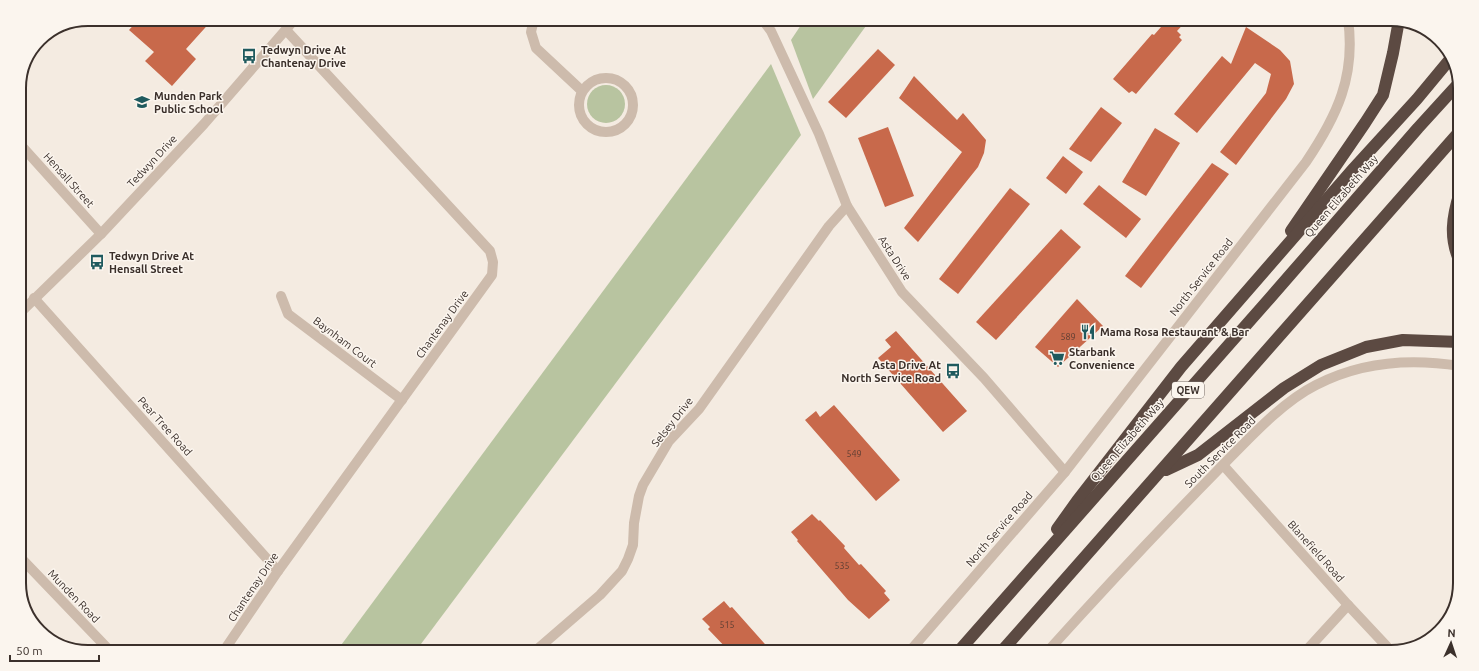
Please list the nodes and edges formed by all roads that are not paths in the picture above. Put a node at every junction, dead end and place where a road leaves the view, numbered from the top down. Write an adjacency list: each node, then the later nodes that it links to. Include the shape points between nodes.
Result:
1 (289, 26): 6 (street, Tedwyn Drive)
2 (532, 26): 9 (street, via 531,32 536,48)
3 (767, 26): 12 (street, Asta Drive, via 819,134)
4 (1348, 26): 24 (street, North Service Road, via 1346,82 1332,119 1319,142)
5 (1397, 27): 16 (highway, via 1382,94 1365,123)
6 (286, 30): 14 (street, Tedwyn Drive, via 204,124); 22 (street, Chantenay Drive, via 490,251 493,262 492,275)
7 (1448, 62): 16 (highway)
8 (1453, 90): 28 (highway, Queen Elizabeth Way / QEW)
9 (582, 91): 9 (street, via 578,109 588,126 606,132 624,126 630,118 633,110 631,93 620,80 603,77 594,79)
10 (1453, 139): 25 (highway, QEW)
11 (26, 151): 14 (street, Hensall Street)
12 (846, 206): 24 (street, Asta Drive, via 902,292 984,378); 32 (street, Selsey Drive, via 699,408 669,441 639,496 633,545 622,571 600,595)
13 (1453, 225): 15 (highway)
14 (101, 234): 18 (street, Tedwyn Drive)
15 (1453, 241)
16 (1260, 276): 28 (highway, via 1181,367 1077,501)
17 (281, 296): 22 (street, Baynham Court, via 288,314)
18 (34, 298): 19 (street, Tedwyn Drive); 27 (street, Pear Tree Road)
19 (26, 307)
20 (1453, 342): 25 (highway, via 1403,340 1366,347 1321,365 1284,388 1198,455)
21 (1453, 365): 23 (street, South Service Road, via 1412,361 1388,363 1339,375 1316,384 1295,397)
22 (402, 400): 27 (street, Chantenay Drive)
23 (1223, 465): 29 (street, Blanefield Road); 36 (street, South Service Road)
24 (1065, 472): 33 (street, North Service Road)
25 (1161, 472): 35 (highway, QEW)
26 (26, 563): 30 (street, Munden Road)
27 (278, 570): 31 (street, Chantenay Drive)
28 (1018, 584): 34 (highway, Queen Elizabeth Way / QEW)
29 (1348, 604): 37 (street); 38 (street, Blanefield Road)
30 (105, 645)
31 (228, 645)
32 (542, 645)
33 (915, 645)
34 (964, 645)
35 (1007, 645)
36 (1054, 645)
37 (1311, 645)
38 (1386, 645)

